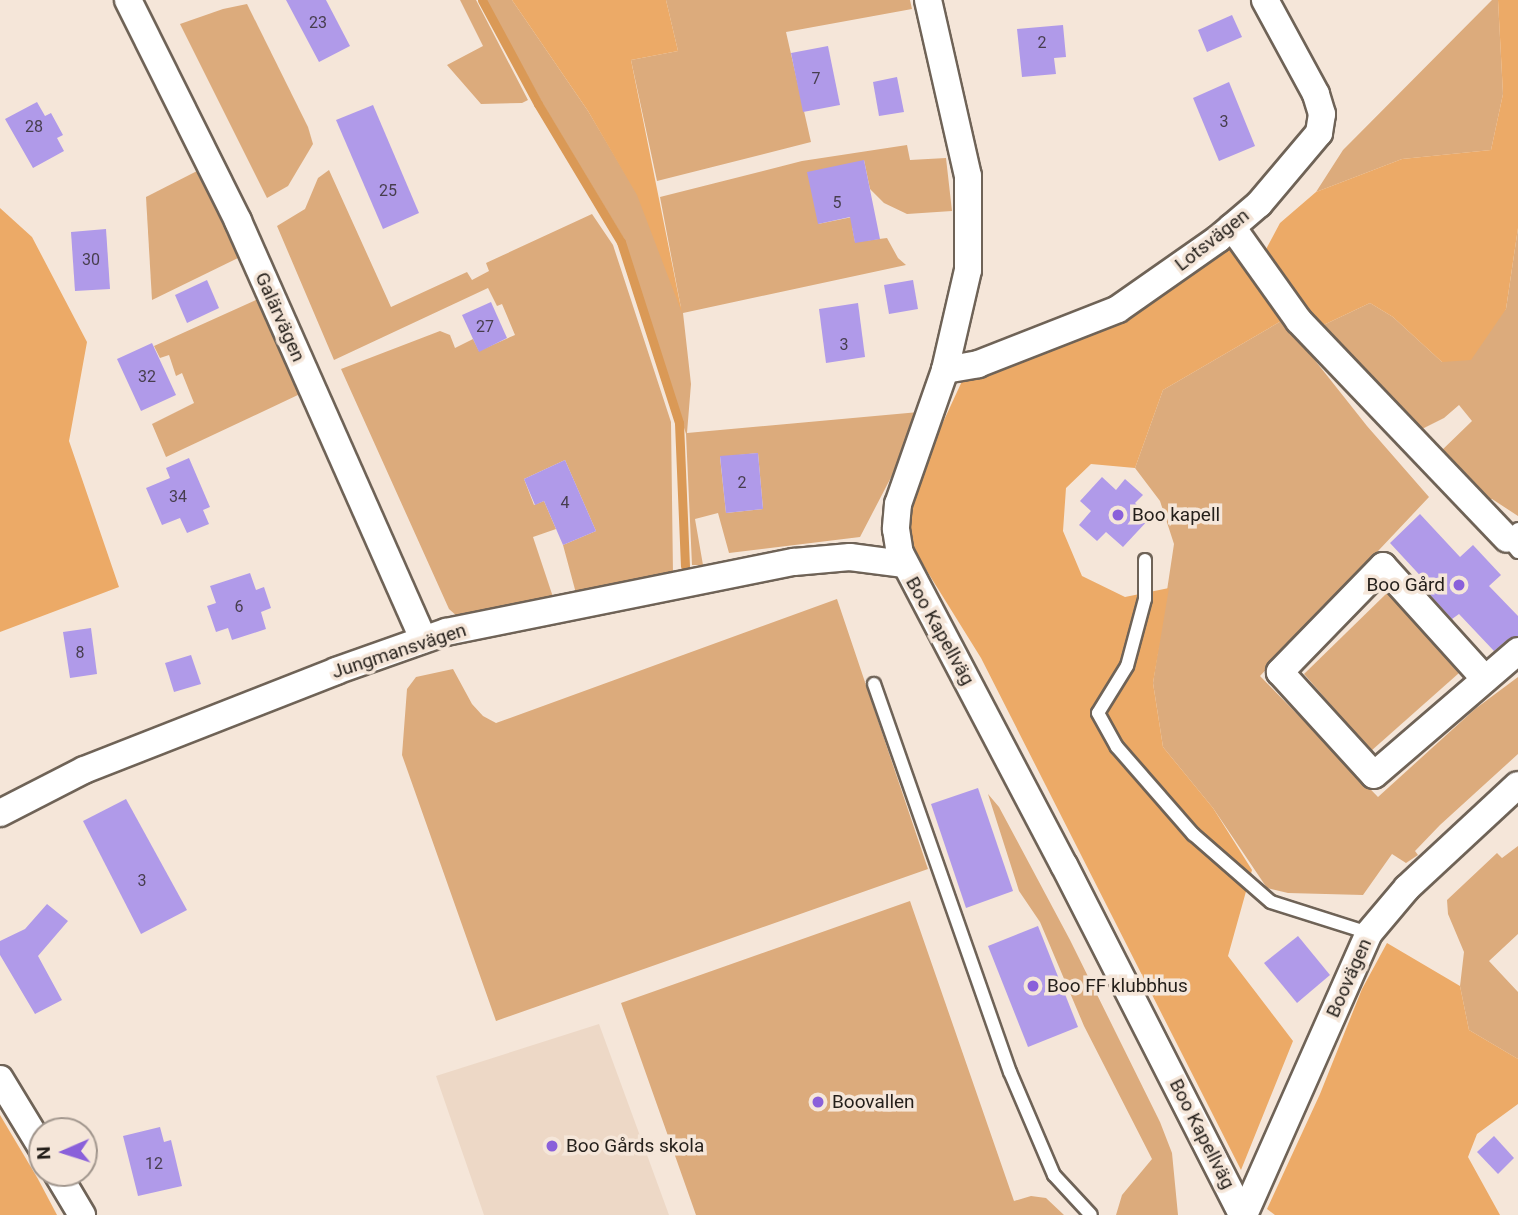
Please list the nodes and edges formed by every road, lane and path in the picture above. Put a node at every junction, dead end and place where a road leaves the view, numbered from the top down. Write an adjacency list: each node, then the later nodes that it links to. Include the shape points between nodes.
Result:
1 (128, 0): 9 (street, Galärvägen, via 238,221)
2 (928, 0): 5 (street, Boo Kapellväg, via 968,176 968,270)
3 (1265, 0): 4 (street, Lotsvägen, via 1316,94 1322,114 1319,133 1259,204)
4 (1232, 227): 5 (street, Lotsvägen, via 1118,309 978,364); 6 (street, via 1299,321)
5 (946, 370): 8 (street, Boo Kapellväg, via 898,504 896,529)
6 (1514, 540)
7 (1145, 560): 15 (lane, via 1145,599 1127,666 1098,713 1117,747 1193,834 1271,902)
8 (903, 564): 9 (street, Jungmansvägen, via 850,557 794,562); 21 (street, Boo Kapellväg)
9 (423, 639): 14 (street, Jungmansvägen, via 85,770)
10 (1518, 652): 11 (street)
11 (1485, 679): 11 (street, via 1374,775 1280,673 1383,566)
12 (874, 684): 20 (lane, via 1010,1072 1054,1175)
13 (1518, 785): 15 (street, Boovägen, via 1407,888)
14 (0, 813)
15 (1368, 933): 21 (street, Boovägen)
16 (0, 1079): 17 (street)
17 (28, 1125)
18 (65, 1187): 19 (street)
19 (82, 1215)
20 (1091, 1215)
21 (1243, 1215)

